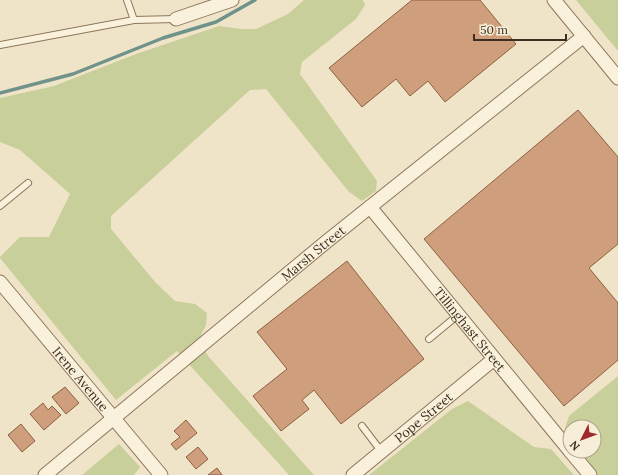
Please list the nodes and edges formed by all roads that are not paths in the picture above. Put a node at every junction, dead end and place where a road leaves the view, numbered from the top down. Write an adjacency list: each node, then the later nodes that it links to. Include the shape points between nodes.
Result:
1 (127, 0): 5 (lane)
2 (232, 0): 4 (street)
3 (554, 0): 6 (street)
4 (176, 19): 5 (lane)
5 (134, 20): 7 (lane)
6 (584, 36): 8 (street); 11 (street, Marsh Street)
7 (0, 45)
8 (618, 78)
9 (28, 183): 10 (lane)
10 (0, 206)
11 (370, 207): 13 (street, Tillinghast Street); 16 (street, Marsh Street)
12 (0, 282): 16 (street, Irene Avenue)
13 (458, 315): 14 (lane); 15 (street, Tillinghast Street)
14 (429, 339)
15 (494, 359): 18 (street, Tillinghast Street); 19 (street, Pope Street)
16 (114, 419): 21 (street, Marsh Street); 22 (street, Irene Avenue)
17 (362, 426): 19 (lane)
18 (562, 441)
19 (381, 451): 23 (street, Pope Street)
20 (577, 459): 24 (street, Tillinghast Street)
21 (45, 475)
22 (161, 475)
23 (353, 475)
24 (590, 475)

